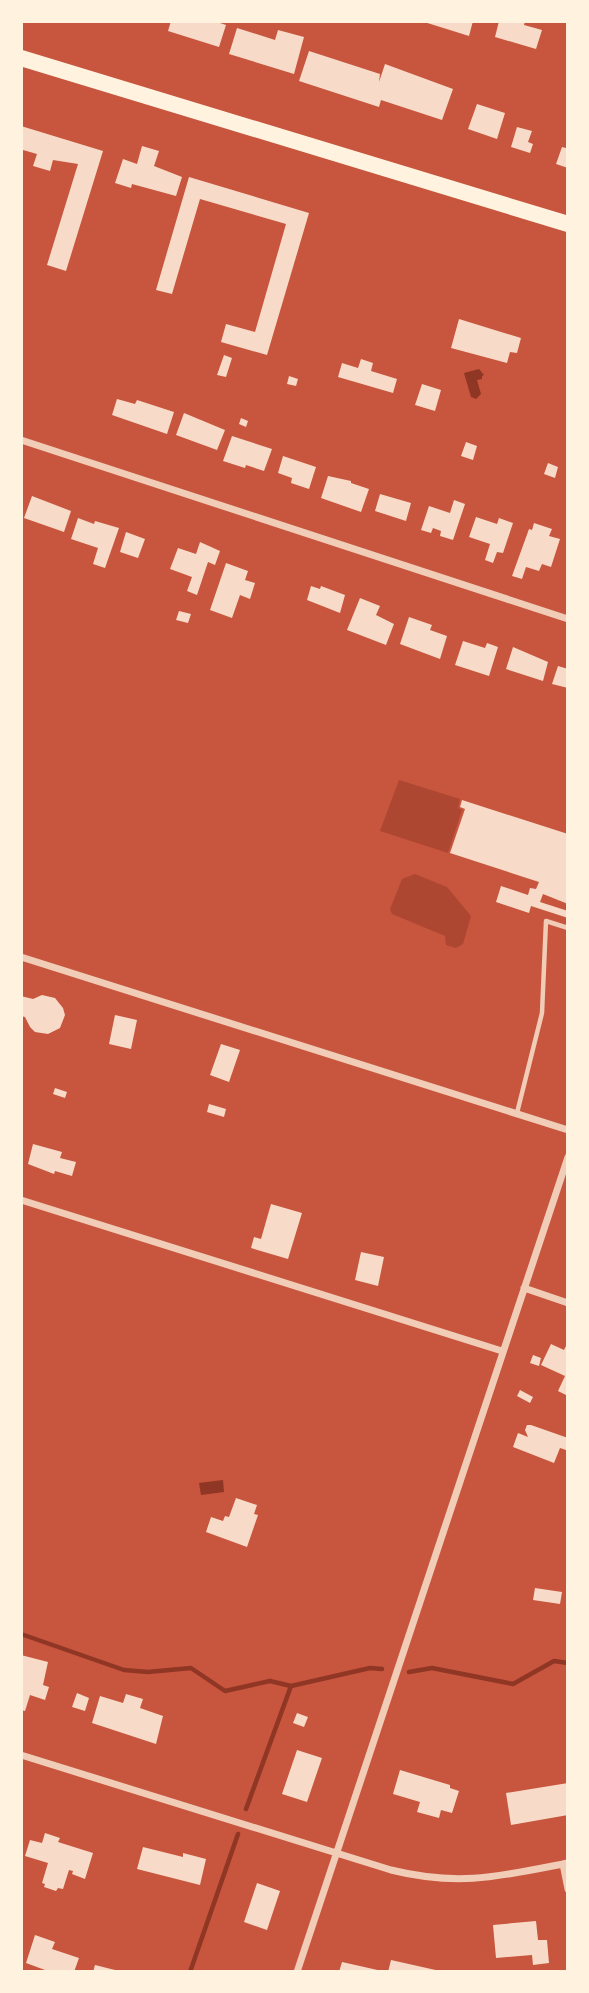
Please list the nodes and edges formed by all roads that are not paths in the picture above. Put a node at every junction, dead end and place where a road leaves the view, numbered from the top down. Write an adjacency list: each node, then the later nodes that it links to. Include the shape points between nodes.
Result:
1 (21, 58): 2 (main road)
2 (568, 224)
3 (21, 440): 4 (street)
4 (568, 620)
5 (568, 928): 7 (lane, via 546,921 542,1013)
6 (21, 957): 7 (street)
7 (517, 1114): 8 (street)
8 (568, 1130)
9 (568, 1157): 11 (street)
10 (21, 1200): 13 (street)
11 (524, 1288): 12 (street); 13 (street)
12 (568, 1303)
13 (502, 1351): 15 (street)
14 (21, 1755): 15 (street)
15 (336, 1853): 16 (street, via 411,1875 447,1880 482,1879); 18 (street)
16 (566, 1864): 17 (street)
17 (568, 1889)
18 (298, 1972)

